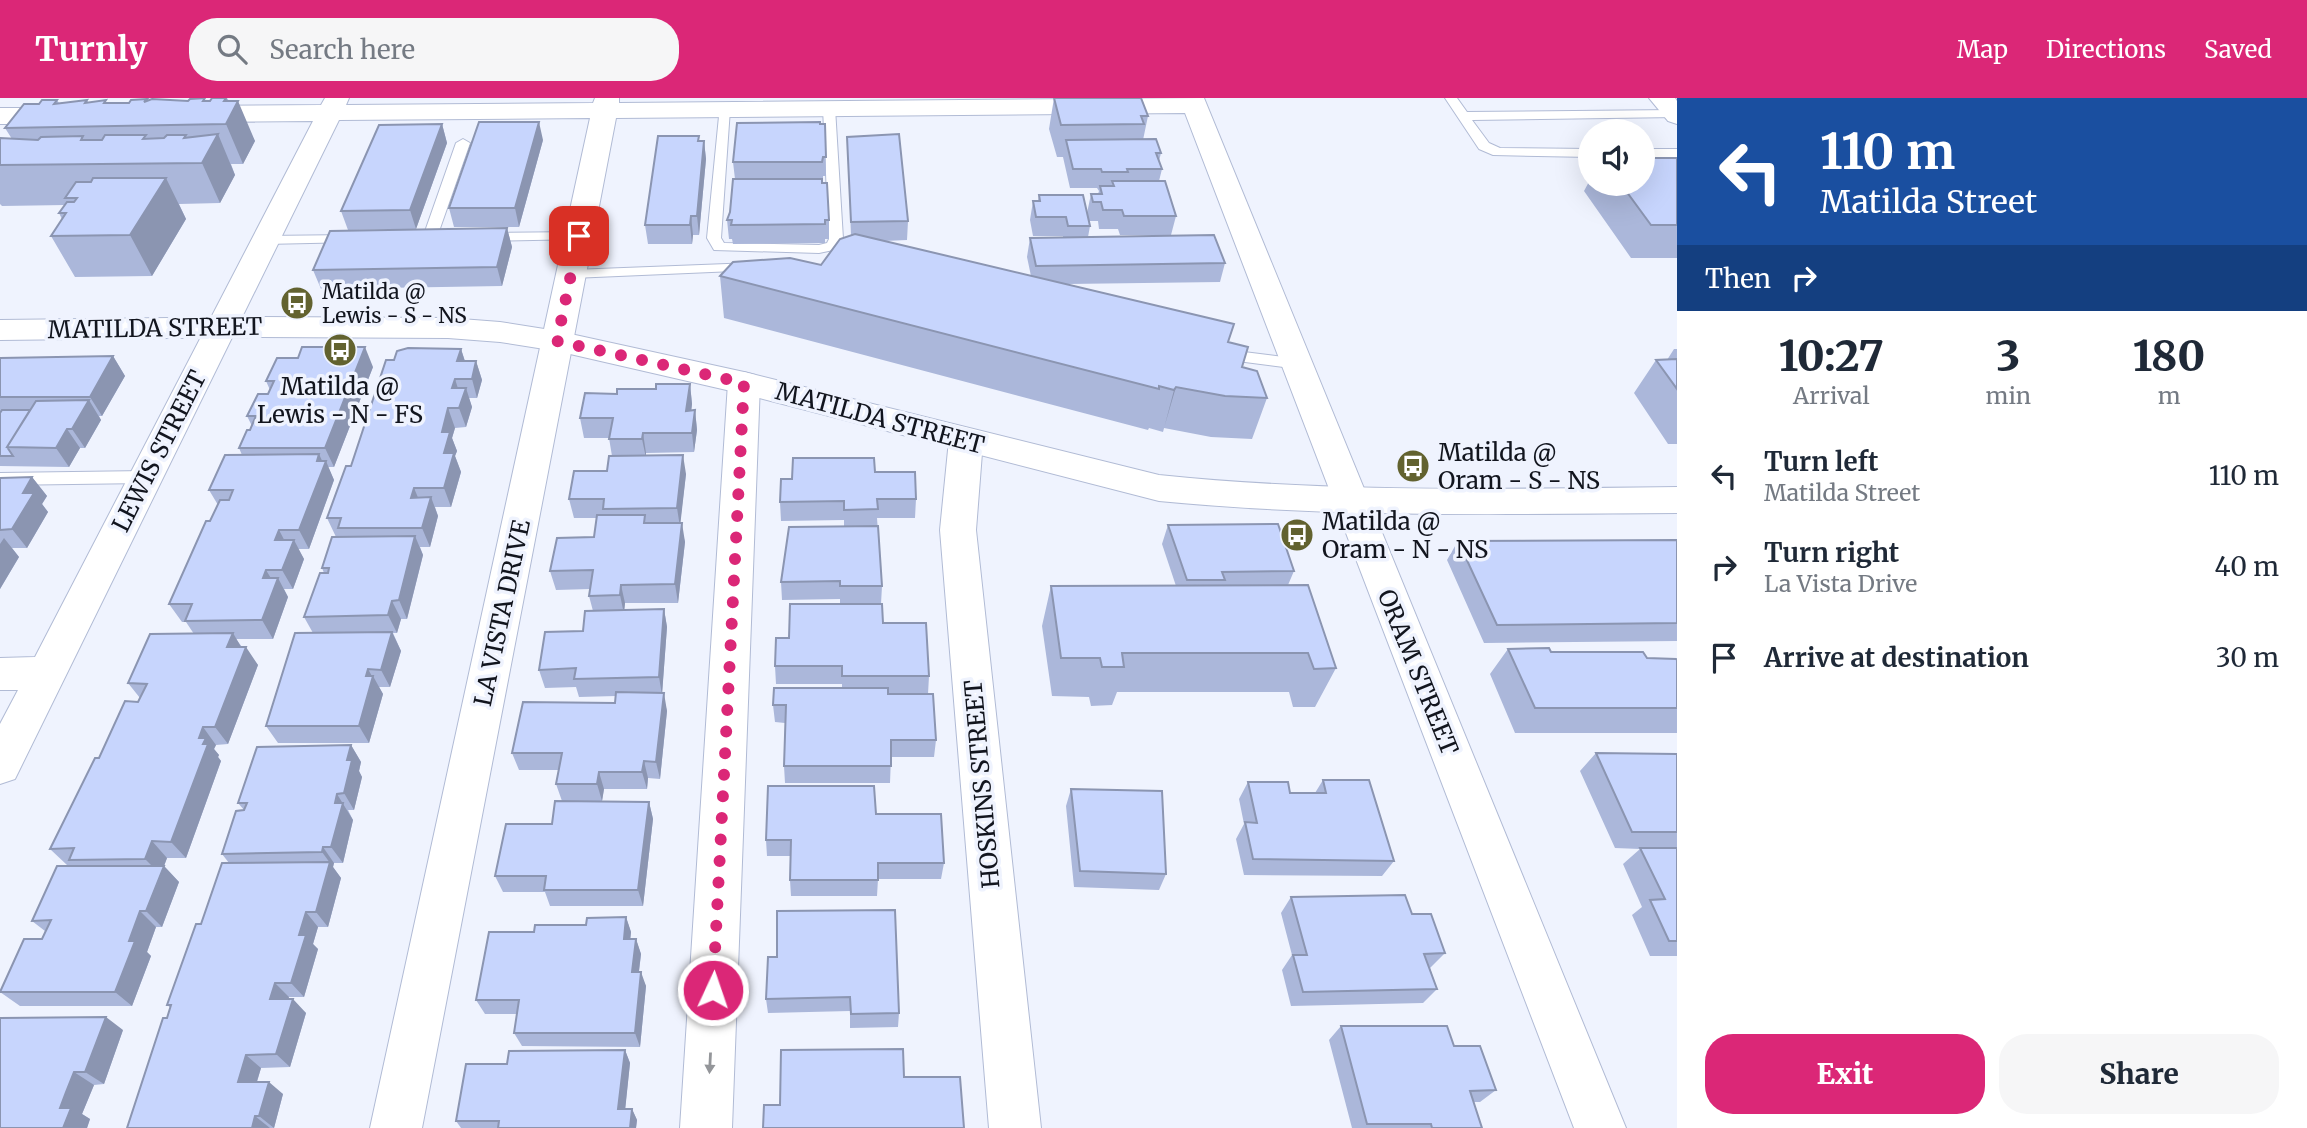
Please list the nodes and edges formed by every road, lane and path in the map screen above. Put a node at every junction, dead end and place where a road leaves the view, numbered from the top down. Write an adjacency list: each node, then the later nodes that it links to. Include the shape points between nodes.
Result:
1 (1451, 98): 13 (lane)
2 (1193, 102): 3 (street); 29 (street, ORAM STREET)
3 (979, 103): 5 (street)
4 (606, 104): 6 (street); 8 (street); 18 (street, LA VISTA DRIVE)
5 (834, 105): 8 (street); 8 (lane, via 836,239 833,246 819,249 719,247 714,238)
6 (333, 106): 10 (street); 22 (street, LEWIS STREET)
7 (40, 107): 11 (street); 12 (street)
8 (724, 109)
9 (1671, 109): 13 (lane)
10 (167, 115)
11 (0, 116)
12 (86, 116)
13 (1463, 116): 15 (lane, via 1484,146 1498,152)
14 (463, 143): 19 (lane)
15 (1578, 153)
16 (1655, 153): 17 (lane)
17 (1677, 153)
18 (579, 236): 20 (lane); 24 (street, LA VISTA DRIVE)
19 (430, 237)
20 (471, 237)
21 (366, 238): 22 (lane)
22 (265, 240): 25 (street, LEWIS STREET)
23 (771, 266): 24 (lane)
24 (572, 274): 27 (street, LA VISTA DRIVE)
25 (222, 327): 26 (street, MATILDA STREET); 27 (street, MATILDA STREET, via 448,328); 32 (street, LEWIS STREET)
26 (0, 330)
27 (557, 341): 30 (street, MATILDA STREET); 39 (street, LA VISTA DRIVE)
28 (1209, 351): 29 (lane)
29 (1299, 364): 35 (street, ORAM STREET)
30 (744, 383): 31 (street, MATILDA STREET); 40 (street, one-way to 40)
31 (967, 440): 35 (street, MATILDA STREET, via 1159,488); 41 (street, HOSKINS STREET, via 958,530)
32 (146, 477): 33 (lane); 36 (street, LEWIS STREET)
33 (0, 479)
34 (1677, 500): 35 (street, MATILDA STREET)
35 (1351, 502): 42 (street, ORAM STREET)
36 (47, 673): 37 (street); 38 (street, LEWIS STREET)
37 (0, 674)
38 (0, 766)
39 (396, 1128)
40 (706, 1128)
41 (1015, 1128)
42 (1600, 1128)

